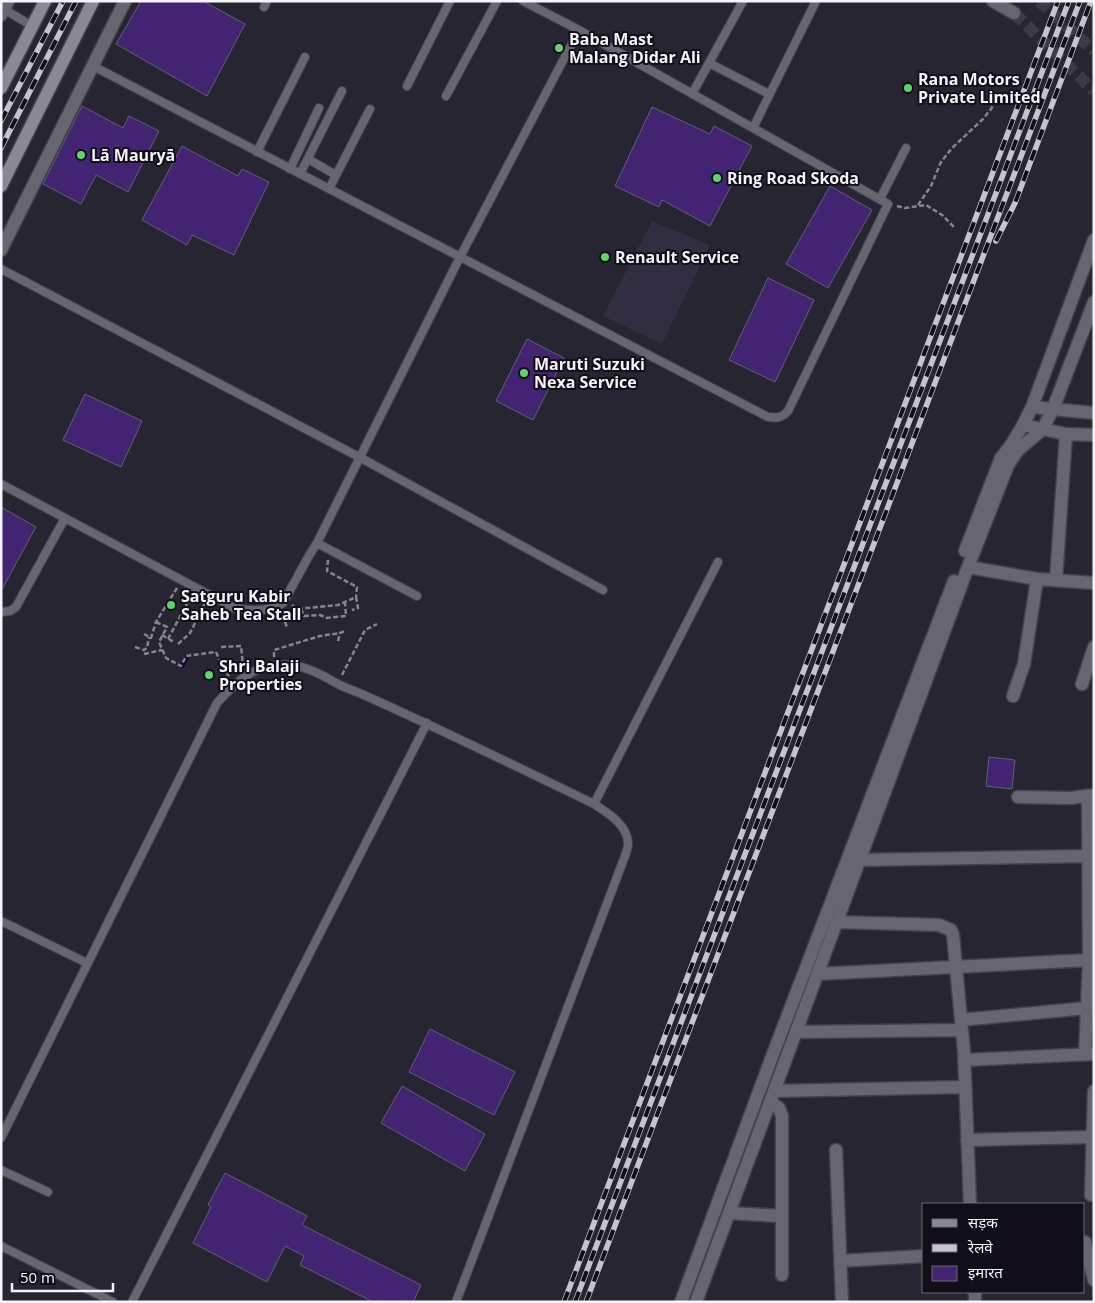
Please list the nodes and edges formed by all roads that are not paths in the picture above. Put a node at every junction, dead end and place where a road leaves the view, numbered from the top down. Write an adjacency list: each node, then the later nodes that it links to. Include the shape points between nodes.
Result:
1 (45, 1): 12 (main road)
2 (93, 1): 32 (main road)
3 (125, 1): 16 (street)
4 (450, 1): 17 (lane)
5 (497, 1): 22 (lane)
6 (523, 1): 13 (lane)
7 (743, 1): 15 (lane)
8 (816, 1): 21 (lane)
9 (993, 1): 11 (street)
10 (4, 8): 12 (lane)
11 (1014, 13)
12 (32, 26): 18 (main road)
13 (579, 30): 20 (lane); 37 (lane)
14 (305, 57): 27 (lane)
15 (709, 63): 20 (lane); 21 (lane)
16 (93, 66): 27 (lane); 36 (street)
17 (407, 86)
18 (1, 88)
19 (342, 91): 28 (lane)
20 (692, 94): 25 (lane)
21 (769, 94): 25 (lane)
22 (446, 96)
23 (319, 108): 29 (lane)
24 (370, 109): 31 (lane)
25 (752, 128): 34 (lane)
26 (906, 148): 34 (lane)
27 (257, 152): 29 (lane)
28 (308, 159): 30 (lane); 31 (lane)
29 (290, 169): 30 (lane)
30 (300, 174): 33 (lane)
31 (336, 175): 33 (lane)
32 (1, 186)
33 (329, 189): 37 (lane)
34 (880, 200): 37 (lane, via 888,204 788,411 776,418 768,417)
35 (1094, 240): 40 (street)
36 (1, 250)
37 (460, 257): 47 (lane)
38 (1, 269): 47 (lane)
39 (1094, 302): 41 (street)
40 (1032, 407): 41 (street); 43 (street)
41 (1053, 409): 42 (street); 44 (street)
42 (1094, 413)
43 (1023, 425): 44 (street); 101 (street, via 1001,458 776,1044)
44 (1042, 430): 45 (street); 52 (street, via 1018,450 1008,464)
45 (1066, 434): 46 (street); 54 (street)
46 (1094, 435)
47 (359, 457): 50 (lane); 56 (lane)
48 (1, 484): 49 (lane)
49 (65, 518): 50 (lane, via 243,610 278,607 287,599); 58 (lane, via 16,606 10,612)
50 (318, 543): 57 (lane)
51 (718, 562): 65 (lane)
52 (968, 567): 53 (street); 67 (street)
53 (1037, 579): 54 (street); 61 (street, via 1024,664)
54 (1056, 580): 55 (street)
55 (1094, 583)
56 (603, 590)
57 (417, 596)
58 (1, 612)
59 (1094, 647): 60 (street)
60 (1082, 684)
61 (1013, 696)
62 (426, 723): 65 (lane); 71 (lane, via 337,684 314,670 291,665 254,670 235,683 217,703); 99 (lane)
63 (1091, 796): 64 (street); 66 (street)
64 (1018, 798)
65 (594, 804): 100 (lane, via 614,817 623,829 628,843 625,856)
66 (1088, 856): 67 (street); 70 (street)
67 (860, 860): 69 (street)
68 (1, 921): 71 (lane)
69 (836, 922): 72 (street, via 944,926 953,935); 73 (street)
70 (1090, 960): 72 (street); 74 (street)
71 (87, 963): 83 (lane)
72 (957, 967): 73 (street); 75 (street)
73 (817, 974): 76 (street)
74 (1087, 1008): 75 (street); 77 (street)
75 (962, 1025): 76 (street); 78 (street)
76 (796, 1032): 81 (street)
77 (1089, 1054): 78 (street)
78 (964, 1060): 79 (street)
79 (965, 1087): 81 (street); 84 (street)
80 (1094, 1091): 82 (street)
81 (772, 1097): 90 (street); 91 (street, via 782,1116)
82 (1093, 1137): 84 (street); 88 (street)
83 (1, 1138)
84 (968, 1140): 89 (street)
85 (836, 1150): 95 (street)
86 (1, 1170): 87 (lane)
87 (48, 1192)
88 (1092, 1195)
89 (970, 1203)
90 (729, 1213): 91 (street); 102 (street)
91 (782, 1216): 96 (street)
92 (1085, 1242): 97 (street)
93 (1, 1246): 98 (lane)
94 (922, 1256): 95 (street)
95 (840, 1261): 103 (street)
96 (782, 1275)
97 (1094, 1280)
98 (113, 1302)
99 (132, 1302)
100 (456, 1302)
101 (681, 1302)
102 (696, 1302)
103 (842, 1302)

